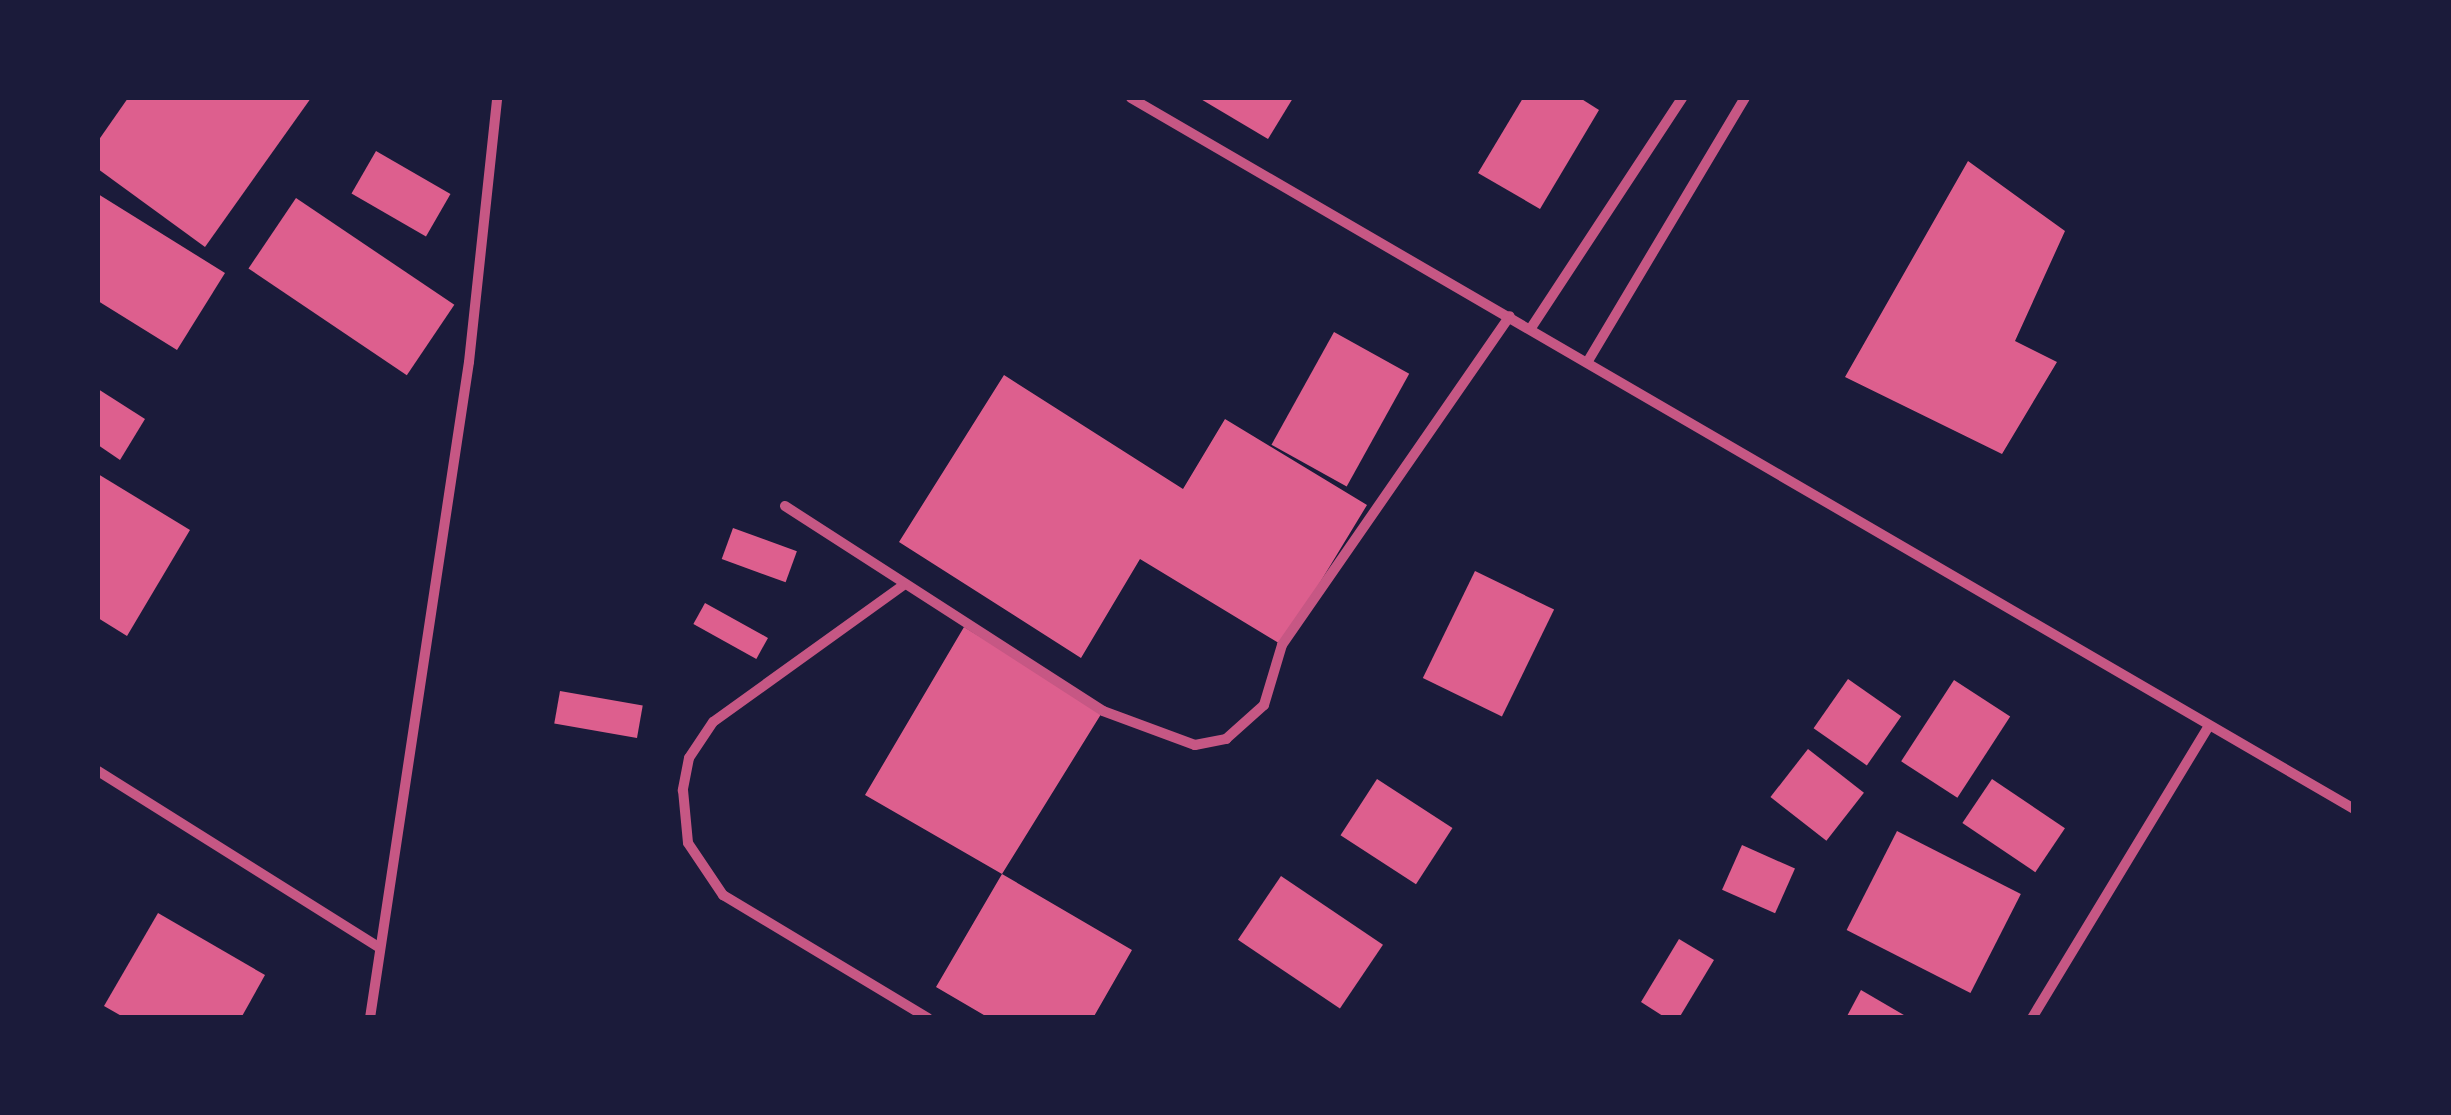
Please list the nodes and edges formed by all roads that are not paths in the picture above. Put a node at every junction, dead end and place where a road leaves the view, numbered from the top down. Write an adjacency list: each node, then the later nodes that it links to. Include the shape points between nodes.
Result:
1 (497, 98): 13 (street, via 469,362)
2 (1131, 98): 5 (street)
3 (1682, 98): 6 (street)
4 (1746, 98): 7 (street)
5 (1510, 316): 6 (street); 9 (street, via 1282,646 1264,705 1226,739 1195,745 1103,711)
6 (1531, 328): 7 (street)
7 (1588, 361): 10 (street)
8 (785, 506): 9 (street)
9 (905, 584): 15 (street, via 713,722 689,758 683,790 688,842 723,895)
10 (2207, 730): 12 (street); 16 (street)
11 (98, 771): 13 (street)
12 (2354, 809)
13 (380, 947): 14 (street)
14 (370, 1018)
15 (928, 1018)
16 (2032, 1018)

